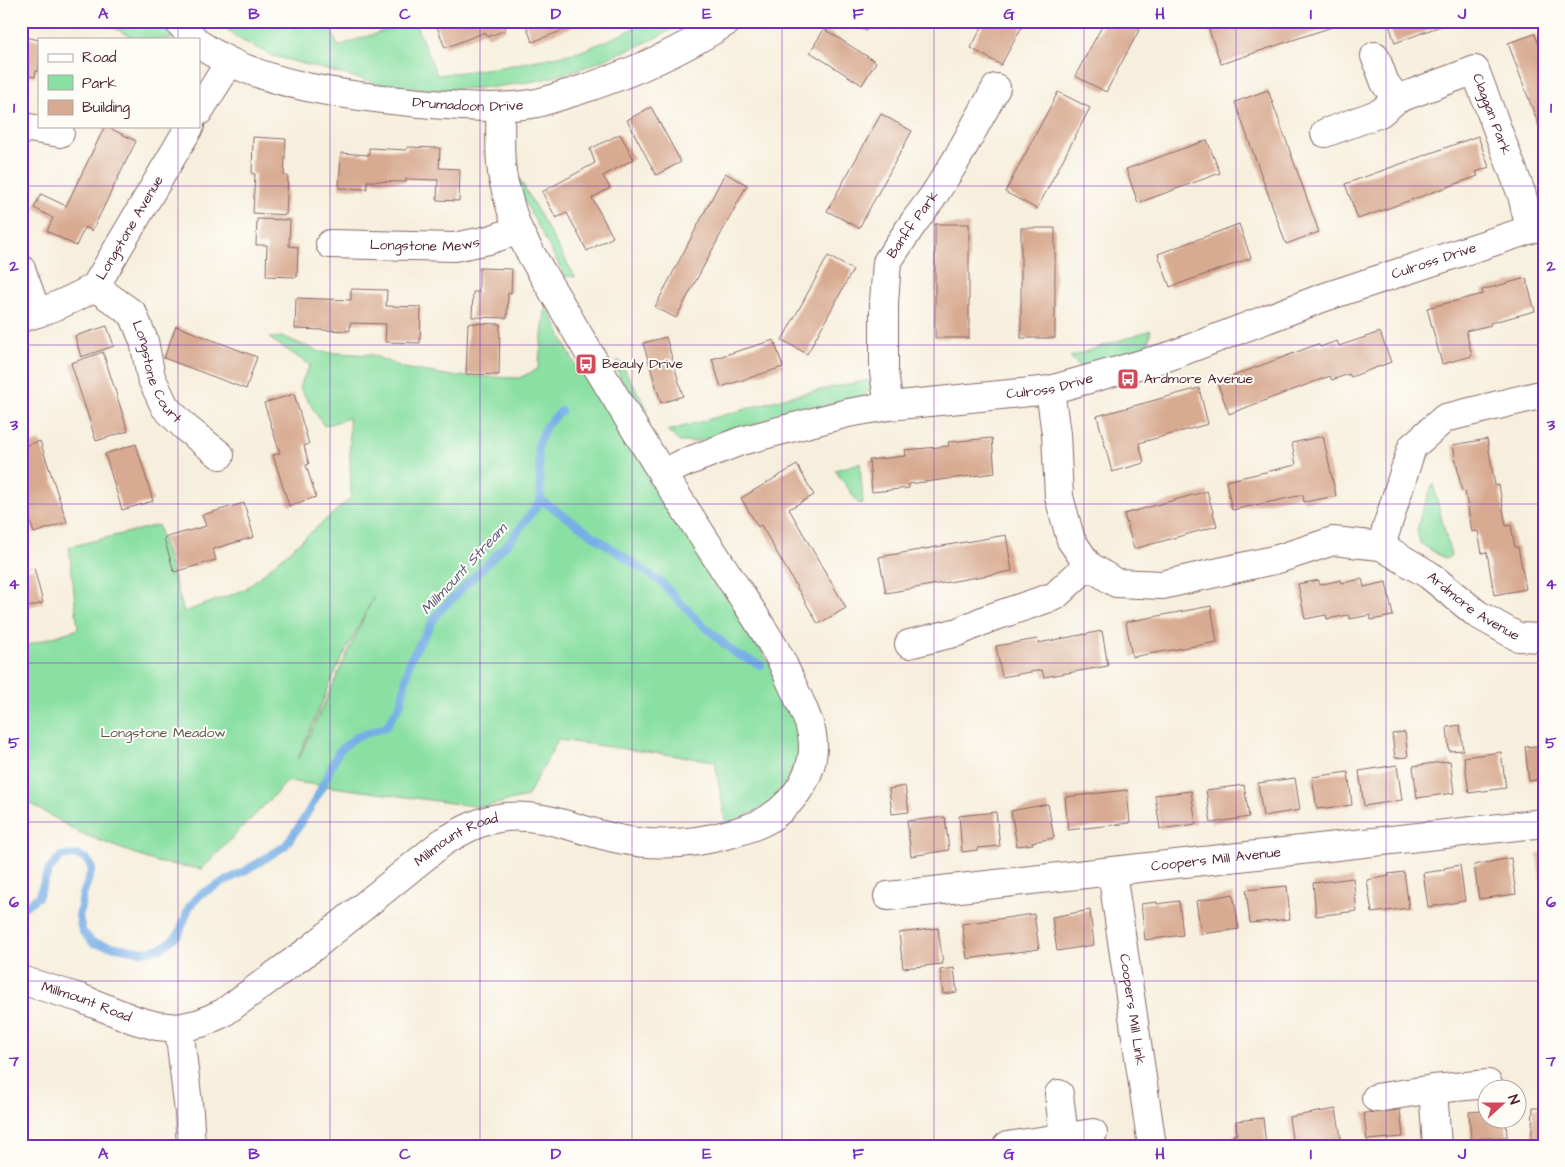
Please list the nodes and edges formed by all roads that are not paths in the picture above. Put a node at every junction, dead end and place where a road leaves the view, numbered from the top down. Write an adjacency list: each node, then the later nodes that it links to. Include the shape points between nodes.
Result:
1 (178, 21): 3 (street)
2 (728, 21): 9 (street, Drumadoon Drive, via 701,39 600,84 538,103)
3 (193, 38)
4 (200, 45): 6 (street, Drumadoon Drive)
5 (1375, 56): 8 (street, via 1385,82)
6 (229, 63): 9 (street, Drumadoon Drive, via 286,82 341,94); 10 (street)
7 (996, 88): 23 (street, Banff Park, via 951,169 887,262 884,372)
8 (1397, 99): 14 (street, Claggan Park, via 1380,113); 15 (street, Claggan Park, via 1475,70)
9 (500, 107): 16 (street, via 502,171)
10 (200, 109)
11 (189, 128): 19 (street, Longstone Avenue)
12 (21, 131): 13 (street, via 23,127)
13 (60, 133)
14 (1325, 133)
15 (1537, 227): 21 (street, Culross Drive, via 1322,298 1170,356)
16 (518, 230): 17 (street, Longstone Mews, via 454,247); 25 (street)
17 (330, 244)
18 (21, 269): 20 (street)
19 (95, 287): 20 (street, Longstone Avenue); 24 (street, Longstone Court, via 133,314 144,340 151,376 165,407)
20 (29, 316)
21 (1050, 390): 23 (street, Culross Drive); 27 (street, Ardmore Avenue, via 1059,497 1072,540)
22 (1544, 394): 26 (street, via 1445,418 1412,447)
23 (889, 406): 25 (street, Culross Drive, via 848,413 741,441)
24 (220, 455)
25 (662, 474): 34 (street, Millmount Road, via 757,619 782,662 802,708 812,735 812,754 800,789 786,806 768,820 747,829 685,843 648,844 528,818 508,817 466,828 443,842 312,948 223,1013)
26 (1381, 546): 27 (street, Ardmore Avenue, via 1333,541 1278,559 1162,584 1116,583); 28 (street, Ardmore Avenue, via 1429,575 1477,614 1518,637)
27 (1088, 565): 29 (street, via 1056,596 958,632)
28 (1544, 638)
29 (909, 644)
30 (1544, 823): 31 (street, Coopers Mill Avenue)
31 (1112, 872): 32 (street, Coopers Mill Avenue); 43 (street, Coopers Mill Link)
32 (888, 896)
33 (21, 980): 34 (street, Millmount Road, via 80,998 135,1020)
34 (179, 1028): 41 (street)
35 (1478, 1085): 36 (street)
36 (1433, 1089): 38 (street); 44 (street)
37 (1060, 1094): 40 (street)
38 (1376, 1098)
39 (1093, 1133): 40 (street)
40 (1064, 1137): 42 (street)
41 (191, 1146)
42 (1007, 1146)
43 (1152, 1146)
44 (1437, 1146)

